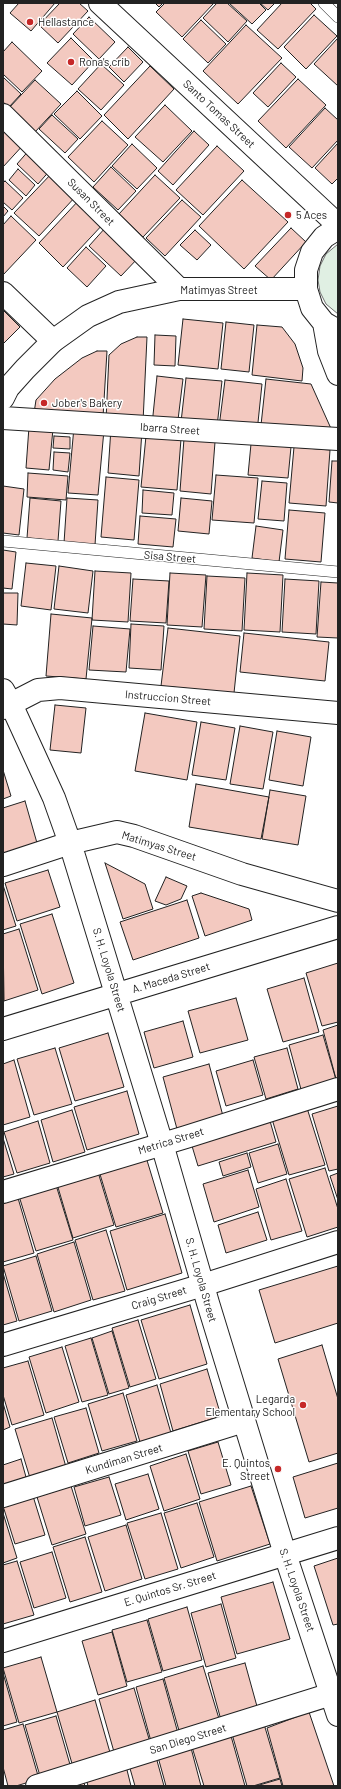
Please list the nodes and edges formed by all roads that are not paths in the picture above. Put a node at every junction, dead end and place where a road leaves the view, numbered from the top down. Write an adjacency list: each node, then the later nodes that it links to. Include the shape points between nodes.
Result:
1 (100, 3): 5 (street, Santo Tomas Street)
2 (324, 3): 3 (lane)
3 (338, 17)
4 (3, 115): 7 (street, Susan Street)
5 (338, 225)
6 (338, 228): 8 (street, via 324,237 312,252 306,270)
7 (178, 289): 8 (street, Matimyas Street); 11 (street, Matimyas Street, via 119,302 88,316)
8 (306, 289): 10 (street, via 312,308)
9 (3, 293): 11 (street)
10 (331, 327): 12 (street, via 329,351)
11 (53, 341): 13 (street, Matimyas Street, via 8,388)
12 (338, 374)
13 (3, 398)
14 (3, 418): 15 (street, Ibarra Street)
15 (338, 439)
16 (3, 541): 17 (lane, Sisa Street)
17 (338, 572)
18 (6, 701): 19 (street, Instruccion Street, via 38,690 60,688); 20 (street, via 54,798)
19 (338, 713)
20 (70, 844): 21 (street, Matimyas Street); 22 (street, Matimyas Street, via 117,832 242,874); 24 (street, S. H. Loyola Street)
21 (3, 865)
22 (338, 901)
23 (338, 928): 24 (street, A. Maceda Street)
24 (116, 995): 25 (street, A. Maceda Street); 27 (street, S. H. Loyola Street)
25 (3, 1028)
26 (338, 1089): 27 (street, Metrica Street)
27 (162, 1144): 28 (street, Metrica Street); 30 (street, S. H. Loyola Street)
28 (3, 1192)
29 (338, 1242): 30 (street, Craig Street)
30 (202, 1285): 31 (street, Craig Street); 32 (street, S. H. Loyola Street)
31 (3, 1345)
32 (244, 1421): 33 (street, Kundiman Street); 35 (street, S. H. Loyola Street)
33 (3, 1496)
34 (338, 1538): 35 (street, E. Quintos Sr. Street)
35 (285, 1554): 36 (street, E. Quintos Sr. Street); 37 (street, S. H. Loyola Street)
36 (3, 1642)
37 (335, 1693): 38 (street, S. H. Loyola Street); 39 (street, San Diego Street)
38 (338, 1715)
39 (37, 1786)

